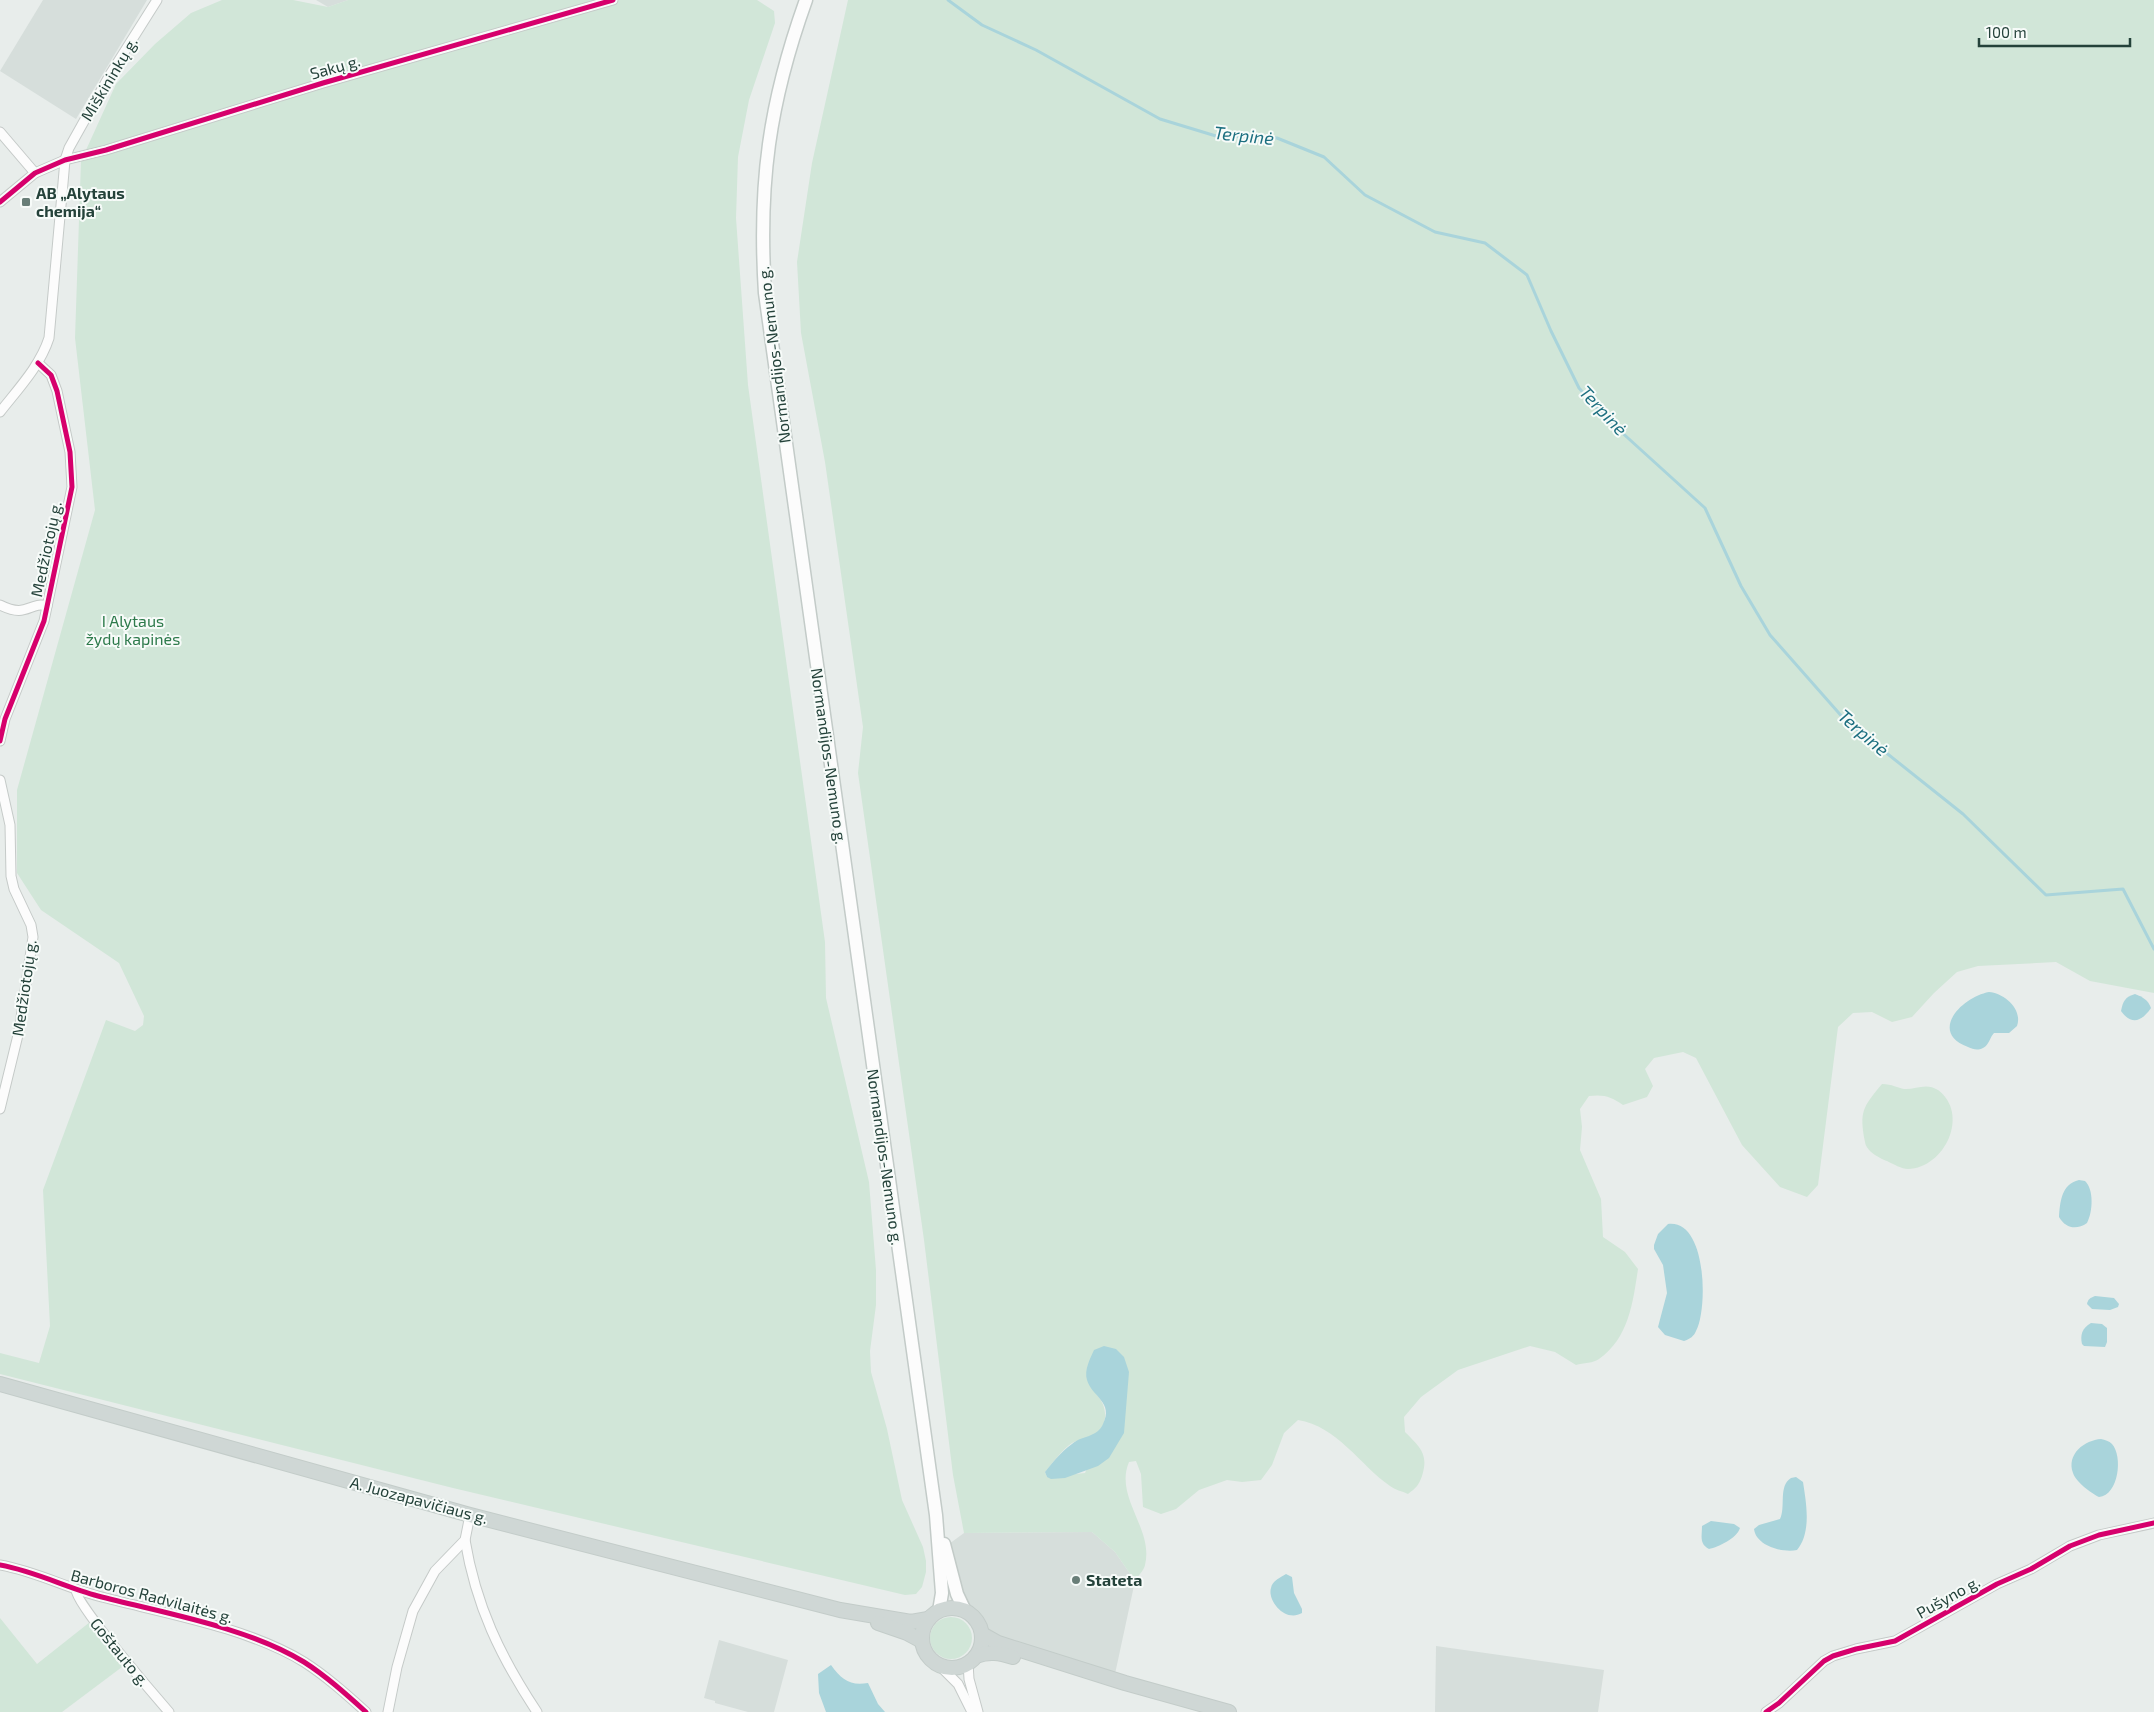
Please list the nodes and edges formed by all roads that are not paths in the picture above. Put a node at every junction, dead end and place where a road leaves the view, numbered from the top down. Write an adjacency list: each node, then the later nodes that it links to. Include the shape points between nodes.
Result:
1 (157, 0): 5 (street, Miškininkų g., via 102,88)
2 (613, 0): 5 (street, Sakų g.)
3 (806, 0): 18 (main road, Normandijos-Nemuno g., via 782,72 771,119 762,207 765,293)
4 (0, 132): 6 (street)
5 (65, 160): 6 (street, Sakų g.); 8 (street, via 49,338)
6 (35, 174): 7 (street, Sakų g.)
7 (0, 202)
8 (38, 363): 9 (street); 11 (street, Medžiotojų g., via 51,375 57,391 72,473 72,487)
9 (0, 412)
10 (0, 605): 11 (street, via 21,612 39,605)
11 (47, 606): 12 (street, Medžiotojų g., via 39,638)
12 (3, 719): 13 (street, Medžiotojų g.)
13 (0, 741)
14 (0, 780): 15 (street, Medžiotojų g., via 10,825 11,876 33,938 19,1031)
15 (0, 1109)
16 (0, 1384): 17 (main road, A. Juozapavičiaus g.)
17 (470, 1515): 20 (street); 23 (main road, A. Juozapavičiaus g.)
18 (936, 1515): 24 (main road, Normandijos-Nemuno g., via 957,1594); 25 (main road, Normandijos-Nemuno g., via 942,1593)
19 (2154, 1523): 38 (street, Pušyno g., via 2099,1535 2070,1546 1895,1641 1833,1656)
20 (465, 1540): 33 (street, via 435,1570 414,1611 397,1667); 34 (street, via 493,1638)
21 (0, 1565): 22 (street, Barboros Radvilaitės g.)
22 (76, 1590): 31 (street, Goštauto g., via 78,1599 88,1612); 32 (street, Barboros Radvilaitės g., via 235,1632 271,1645 304,1662)
23 (840, 1610): 25 (main road, A. Juozapavičiaus g., via 910,1622); 27 (main road, A. Juozapavičiaus g.)
24 (965, 1611): 25 (main road, via 952,1608); 26 (main road, via 973,1616)
25 (934, 1615): 27 (main road, via 923,1630)
26 (982, 1634): 28 (main road, via 981,1646); 30 (main road, via 998,1643)
27 (922, 1641): 29 (main road, via 928,1655)
28 (972, 1660): 29 (main road, via 959,1667); 30 (main road, via 986,1652 996,1652 1062,1671); 36 (street, via 969,1679)
29 (939, 1665): 35 (street, via 958,1684)
30 (1125, 1683): 37 (main road)
31 (170, 1712)
32 (366, 1712)
33 (388, 1712)
34 (537, 1712)
35 (972, 1712)
36 (978, 1712)
37 (1229, 1712)
38 (1766, 1712)

